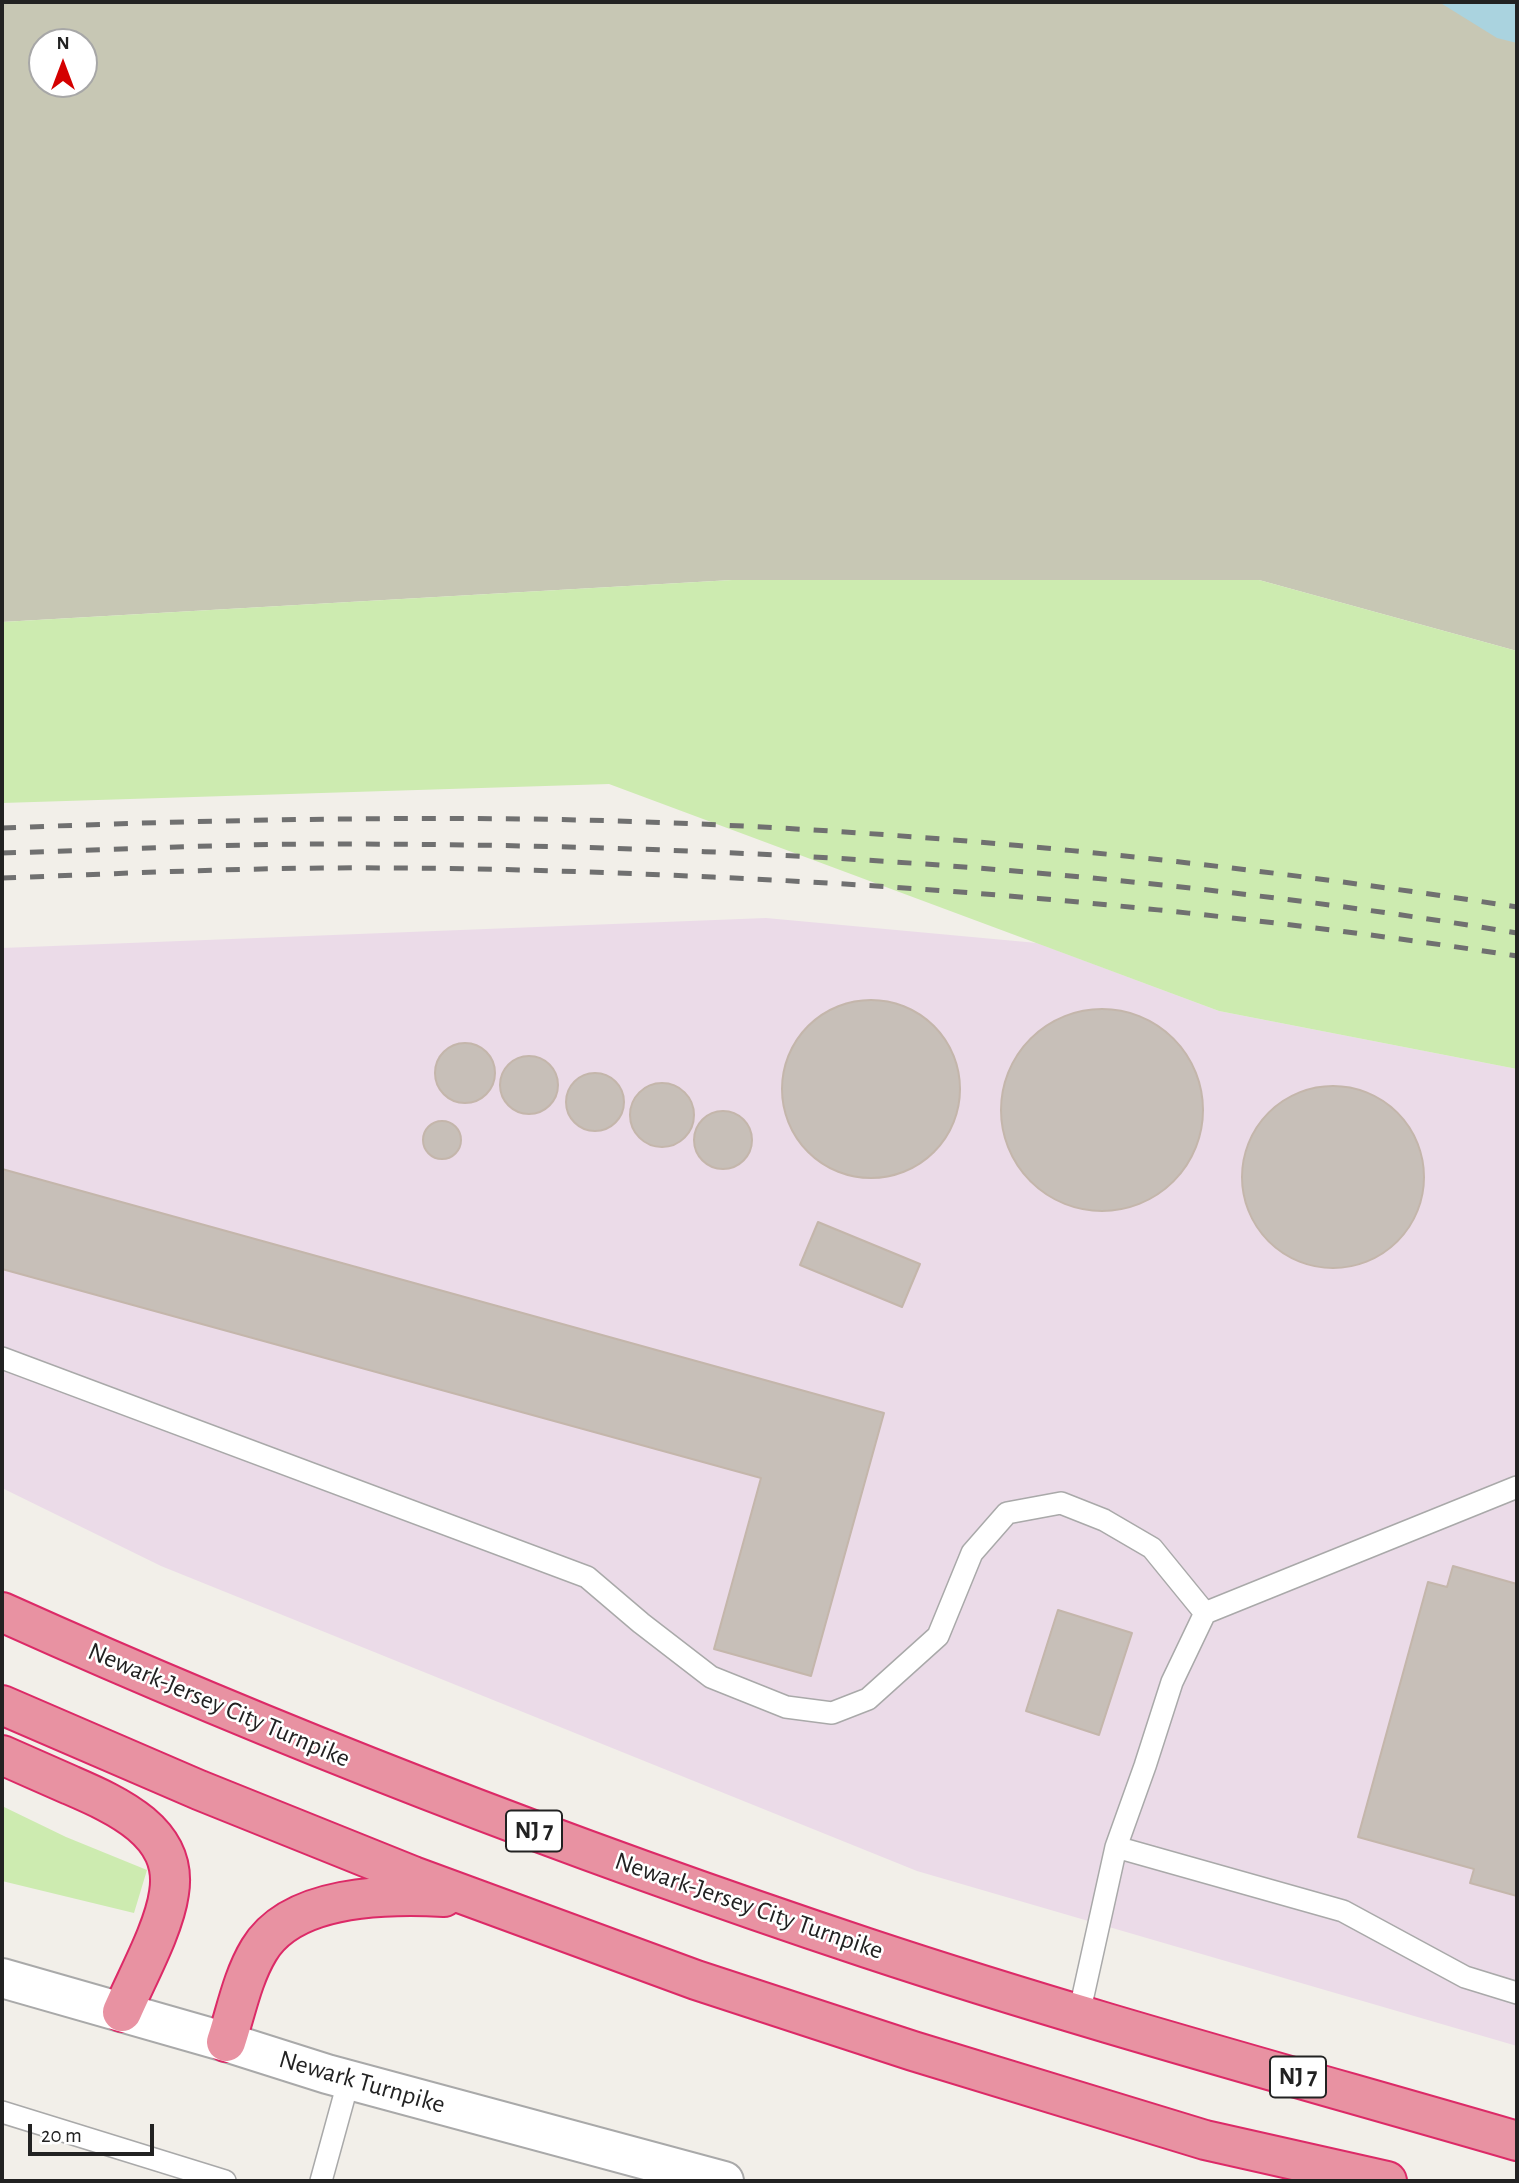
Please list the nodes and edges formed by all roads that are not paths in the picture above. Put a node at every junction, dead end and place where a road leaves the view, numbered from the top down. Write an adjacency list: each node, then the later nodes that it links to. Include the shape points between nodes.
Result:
1 (2, 1357): 4 (lane, via 587,1577 711,1677 786,1707 832,1713 868,1699 938,1636 972,1553 1007,1513 1061,1503 1104,1520 1152,1548)
2 (1517, 1487): 4 (lane)
3 (2, 1612): 12 (highway, Newark-Jersey City Turnpike / NJ 7, via 225,1709 512,1823 727,1901)
4 (1205, 1613): 7 (lane, via 1172,1682)
5 (2, 1705): 8 (highway, via 211,1795)
6 (2, 1755): 11 (highway, via 115,1806 152,1833 163,1849 169,1863 169,1895)
7 (1116, 1847): 10 (lane, via 1343,1911 1465,1978); 12 (lane)
8 (474, 1899): 13 (highway, via 381,1897 336,1903 300,1915 260,1947); 16 (highway, via 803,2016)
9 (2, 1978): 11 (street, Newark Turnpike)
10 (1517, 1993)
11 (122, 2012): 13 (street, Newark Turnpike)
12 (1079, 2014): 17 (highway, Newark-Jersey City Turnpike / NJ 7)
13 (226, 2042): 14 (street, Newark Turnpike)
14 (349, 2079): 19 (lane); 20 (street, Newark Turnpike)
15 (2, 2112): 18 (lane)
16 (1205, 2140): 21 (highway); 22 (highway)
17 (1517, 2141)
18 (225, 2181)
19 (321, 2181)
20 (724, 2181)
21 (1302, 2181)
22 (1387, 2181)

